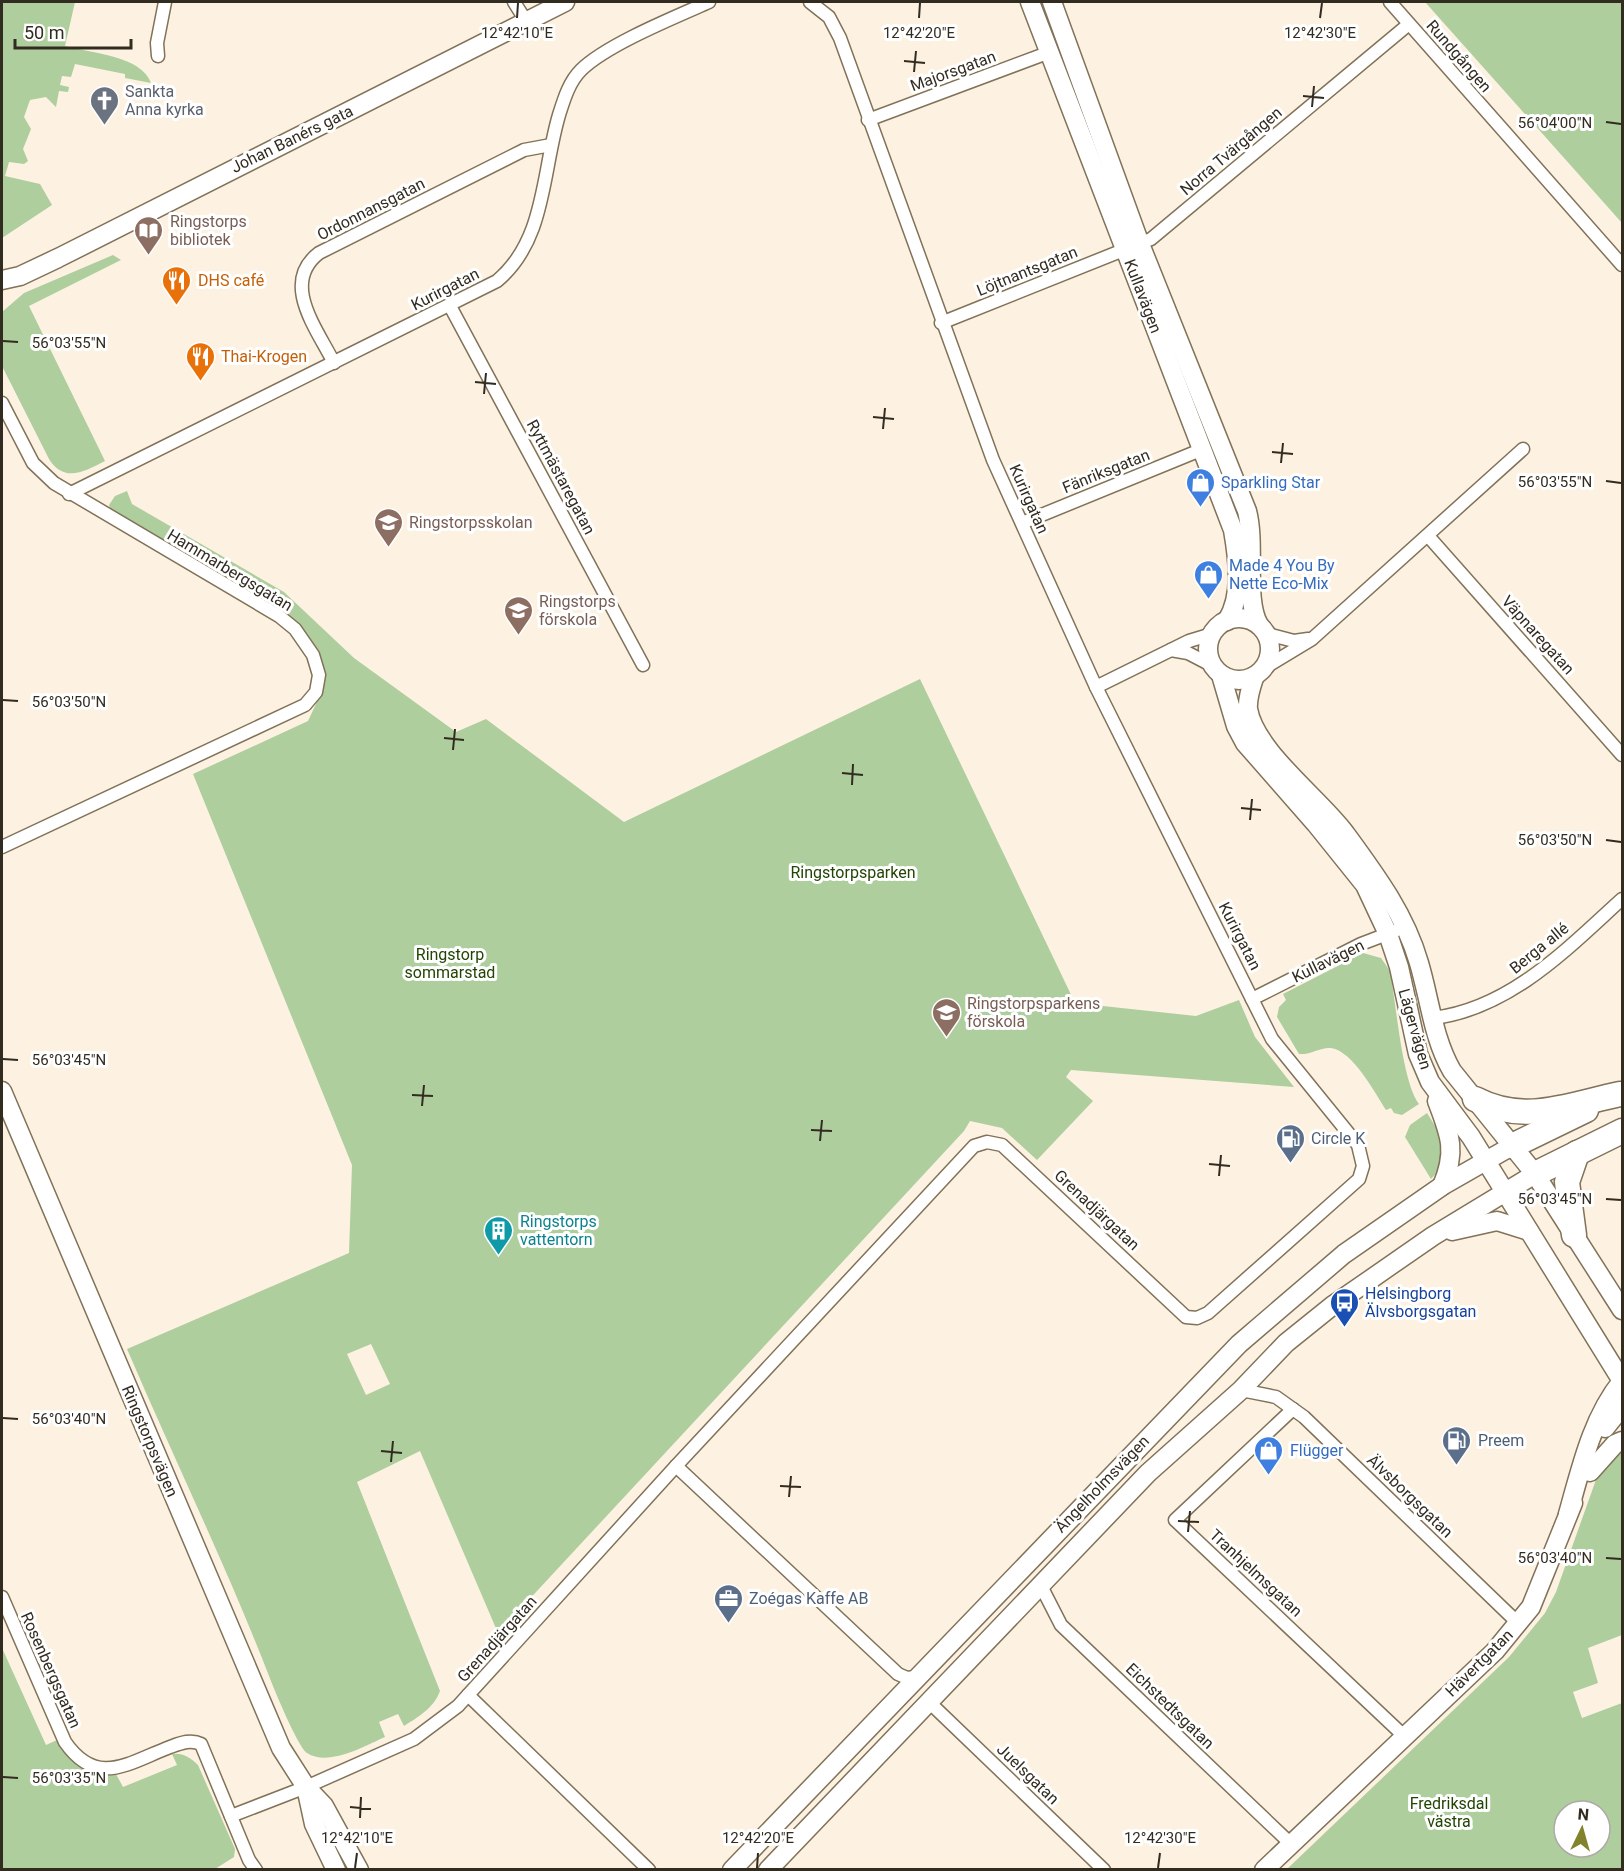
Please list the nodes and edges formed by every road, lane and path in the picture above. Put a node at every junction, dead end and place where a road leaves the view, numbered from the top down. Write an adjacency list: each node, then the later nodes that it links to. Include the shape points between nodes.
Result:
1 (165, 2): 12 (street)
2 (514, 2): 9 (street)
3 (565, 2): 9 (street, Johan Banérs gata)
4 (709, 2): 14 (street, Kurirgatan, via 622,44 580,71 564,98)
5 (810, 2): 13 (street, Kurirgatan, via 832,22)
6 (1030, 2): 11 (street, Kullavägen)
7 (1052, 2): 15 (street, Kullavägen)
8 (1390, 2): 10 (street, Rundgången)
9 (526, 21): 17 (street, Johan Banérs gata)
10 (1409, 24): 15 (street, Norra Tvärgången, via 1160,232); 16 (street, Rundgången)
11 (1050, 52): 13 (street, Majorsgatan); 15 (street, Kullavägen)
12 (158, 56)
13 (868, 120): 20 (street, Kurirgatan)
14 (551, 145): 19 (street, Kurirgatan, via 536,219 525,251 497,281); 21 (street, Ordonnansgatan, via 524,150 310,262 301,276 301,294)
15 (1133, 247): 20 (street, Löjtnantsgatan); 23 (street, Kullavägen); 28 (street, Kullavägen, via 1247,511 1252,529)
16 (1623, 265)
17 (10, 278): 18 (street, Johan Banérs gata)
18 (2, 291)
19 (450, 306): 21 (street, Kurirgatan); 34 (street, Ryttmästaregatan)
20 (942, 323): 26 (street, Kurirgatan, via 993,460)
21 (334, 363): 25 (street, Kurirgatan)
22 (2, 403): 25 (street, Hammarbergsgatan, via 33,462)
23 (1203, 449): 26 (street, Fänriksgatan); 28 (street, Kullavägen, via 1233,530)
24 (1523, 449): 27 (street)
25 (69, 494): 39 (street, Hammarbergsgatan, via 279,616 295,629 313,655 319,684 314,697 305,705)
26 (1022, 524): 37 (street, Kurirgatan)
27 (1429, 537): 32 (street); 38 (street, Väpnaregatan)
28 (1244, 594): 29 (street); 30 (street)
29 (1227, 621): 30 (street, via 1244,618); 31 (street)
30 (1263, 629): 32 (street, via 1294,641); 36 (street, via 1271,645)
31 (1212, 634): 33 (street); 35 (street, via 1208,650)
32 (1312, 639): 36 (street)
33 (1171, 650): 35 (street, via 1188,654); 37 (street)
34 (643, 665)
35 (1217, 671): 36 (street, via 1238,681); 42 (street, Lägervägen, via 1245,743 1365,885)
36 (1260, 672): 41 (street, Lägervägen, via 1248,706 1258,736 1342,830 1388,893)
37 (1096, 687): 43 (street, Kurirgatan)
38 (1623, 755)
39 (2, 847)
40 (1623, 899): 44 (street, Berga allé, via 1528,981 1476,1005)
41 (1406, 928): 42 (street, Kullavägen); 44 (street, Lägervägen, via 1419,962)
42 (1388, 934): 43 (street, Kullavägen); 45 (street, Lägervägen, via 1418,1054)
43 (1252, 999): 65 (street, Grenadjärgatan, via 1272,1039 1350,1132 1363,1166 1353,1186 1208,1313 1186,1317 1015,1155 996,1142 981,1144 969,1150)
44 (1432, 1018): 48 (street, Lägervägen, via 1441,1052)
45 (1430, 1082): 52 (street, Lägervägen); 54 (street, via 1452,1147)
46 (2, 1091): 75 (street, Ringstorpsvägen, via 281,1748)
47 (1621, 1093): 48 (highway, via 1529,1113 1506,1112); 50 (highway)
48 (1475, 1099): 50 (street, Lägervägen)
49 (1623, 1131): 51 (highway)
50 (1512, 1146): 52 (street, Ängelholmsvägen); 53 (street, Lägervägen)
51 (1577, 1153): 53 (highway); 57 (highway, via 1567,1182)
52 (1486, 1161): 54 (street, Ängelholmsvägen); 55 (street, Lägervägen)
53 (1535, 1174): 55 (street, Ängelholmsvägen); 57 (street, Lägervägen)
54 (1442, 1186): 71 (street, Ängelholmsvägen, via 1344,1254 1239,1344)
55 (1505, 1191): 56 (street, Lägervägen); 58 (street, Ängelholmsvägen)
56 (1529, 1231): 58 (street, via 1497,1221); 60 (street, Lägervägen)
57 (1574, 1235): 59 (street, Lägervägen)
58 (1433, 1236): 61 (street, Ängelholmsvägen, via 1332,1306 1286,1343)
59 (1623, 1310)
60 (1622, 1381): 67 (street, via 1589,1443)
61 (1241, 1390): 63 (street, Älvsborgsgatan, via 1276,1397); 68 (street, Ängelholmsvägen, via 1149,1473)
62 (1623, 1407): 66 (street, Hävertgatan, via 1600,1435)
63 (1293, 1409): 70 (street, Älvsborgsgatan); 74 (street, Tranhjelmsgatan, via 1176,1520)
64 (1623, 1441): 66 (street, via 1615,1443)
65 (676, 1466): 71 (street, via 894,1670 908,1678); 72 (street, Grenadjärgatan)
66 (1590, 1472): 67 (street, Hävertgatan)
67 (1568, 1514): 70 (street, Hävertgatan, via 1539,1591)
68 (1040, 1584): 73 (street, Ängelholmsvägen); 77 (street, Eichstedtsgatan, via 1061,1625)
69 (2, 1597): 76 (street, Rosenbergsgatan, via 65,1742 79,1760 93,1768 113,1769 179,1744 198,1742 204,1748)
70 (1518, 1623): 74 (street, Hävertgatan, via 1495,1651)
71 (916, 1677): 83 (street, Ängelholmsvägen)
72 (468, 1695): 75 (street, Grenadjärgatan, via 414,1739); 82 (street)
73 (928, 1702): 78 (street, Ängelholmsvägen); 84 (street, Juelsgatan)
74 (1404, 1736): 77 (street, Hävertgatan)
75 (306, 1787): 76 (street); 80 (street, Ringstorpsvägen, via 314,1824); 81 (street, Ringstorpsvägen, via 324,1806)
76 (231, 1816): 79 (street, Rosenbergsgatan)
77 (1291, 1844): 85 (street, Hävertgatan)
78 (774, 1868)
79 (256, 1869)
80 (336, 1869)
81 (359, 1869)
82 (650, 1869)
83 (732, 1869)
84 (1104, 1869)
85 (1264, 1869)

